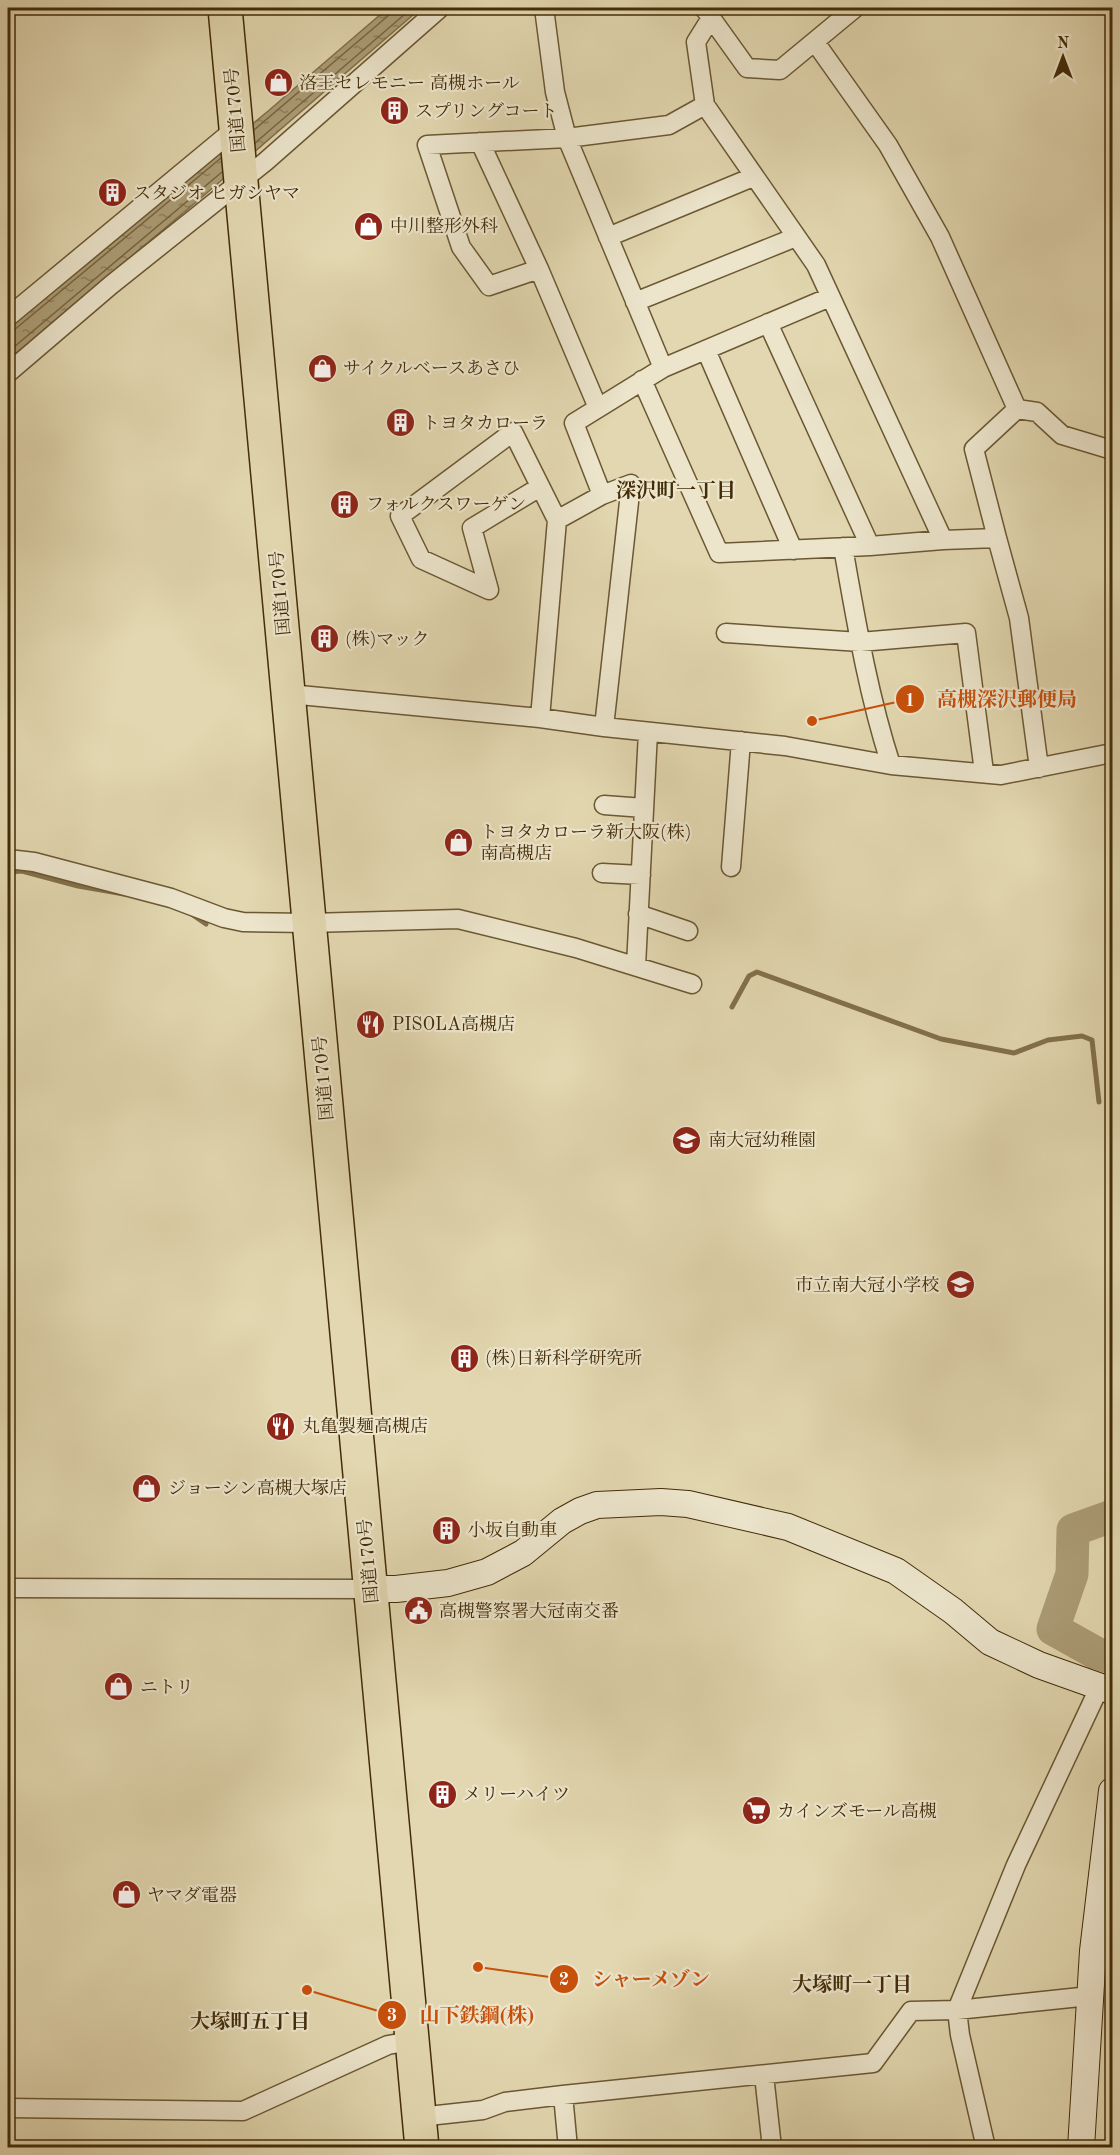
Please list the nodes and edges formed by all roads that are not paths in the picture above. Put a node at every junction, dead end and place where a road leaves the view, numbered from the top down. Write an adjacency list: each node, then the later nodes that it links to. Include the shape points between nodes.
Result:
1 (225, 8): 8 (highway, 国道170号)
2 (440, 8): 12 (street)
3 (544, 8): 9 (street, via 555,92)
4 (855, 8): 6 (street)
5 (708, 13): 6 (street, via 747,68 780,70); 7 (street, via 696,42)
6 (815, 42): 25 (street, via 888,145 940,237)
7 (705, 105): 9 (street, via 669,125); 11 (street)
8 (237, 128): 12 (highway, 国道170号); 18 (street)
9 (567, 138): 10 (street); 13 (street)
10 (480, 142): 15 (street); 15 (street, via 428,144 461,247 489,286)
11 (753, 177): 13 (street); 14 (street)
12 (241, 181): 22 (street); 37 (highway, 国道170号)
13 (608, 237): 17 (street)
14 (796, 237): 16 (street, via 816,265); 17 (street)
15 (539, 269): 24 (street)
16 (830, 297): 19 (street); 31 (street)
17 (635, 302): 21 (street)
18 (8, 317)
19 (768, 323): 20 (street); 32 (street)
20 (706, 350): 21 (street); 34 (street)
21 (663, 368): 23 (street)
22 (8, 373)
23 (642, 381): 24 (street); 34 (street, via 719,553)
24 (598, 408): 28 (street, via 574,423)
25 (1017, 409): 26 (street, via 1037,412 1062,435); 30 (street, via 974,449)
26 (1113, 450)
27 (540, 487): 27 (street, via 513,432 400,516 421,559 489,590 472,528); 29 (street)
28 (602, 495): 29 (street); 39 (street, via 631,484)
29 (557, 520): 38 (street)
30 (997, 538): 31 (street); 44 (street, via 1019,618)
31 (943, 540): 32 (street)
32 (870, 546): 33 (street)
33 (843, 547): 34 (street); 36 (street)
34 (793, 550)
35 (726, 633): 36 (street)
36 (860, 642): 43 (street, via 877,723); 45 (street, via 966,633)
37 (289, 694): 38 (street); 53 (highway, 国道170号)
38 (540, 718): 39 (street)
39 (604, 727): 40 (street)
40 (648, 732): 41 (street); 47 (street)
41 (741, 741): 43 (street); 49 (street)
42 (1113, 753): 44 (street)
43 (891, 765): 45 (street)
44 (1040, 768): 45 (street, via 1002,775)
45 (984, 772)
46 (604, 806): 47 (street)
47 (644, 808): 51 (street)
48 (8, 859): 53 (street, via 34,862 171,898 224,918)
49 (731, 867)
50 (602, 873): 51 (street)
51 (640, 874): 52 (street)
52 (639, 914): 54 (street); 55 (street)
53 (309, 923): 55 (street, via 458,919); 58 (highway, 国道170号)
54 (688, 931)
55 (636, 966): 56 (street)
56 (692, 984)
57 (8, 1588): 58 (street)
58 (370, 1589): 59 (street, via 448,1583 487,1572 523,1553 580,1510 597,1505 688,1504 788,1527 896,1571 990,1642 1039,1665); 63 (highway, 国道170号)
59 (1106, 1688): 62 (street, via 1016,1865)
60 (1113, 1791): 61 (street)
61 (1090, 1996): 62 (street); 71 (street)
62 (957, 2010): 64 (street, via 911,2011 873,2063); 70 (street)
63 (411, 2041): 66 (street, via 388,2045 243,2111); 67 (highway, 国道170号)
64 (764, 2075): 65 (street); 69 (street)
65 (563, 2095): 67 (street, via 505,2102); 68 (street)
66 (8, 2108)
67 (420, 2132)
68 (568, 2148)
69 (772, 2148)
70 (986, 2148)
71 (1081, 2148)

